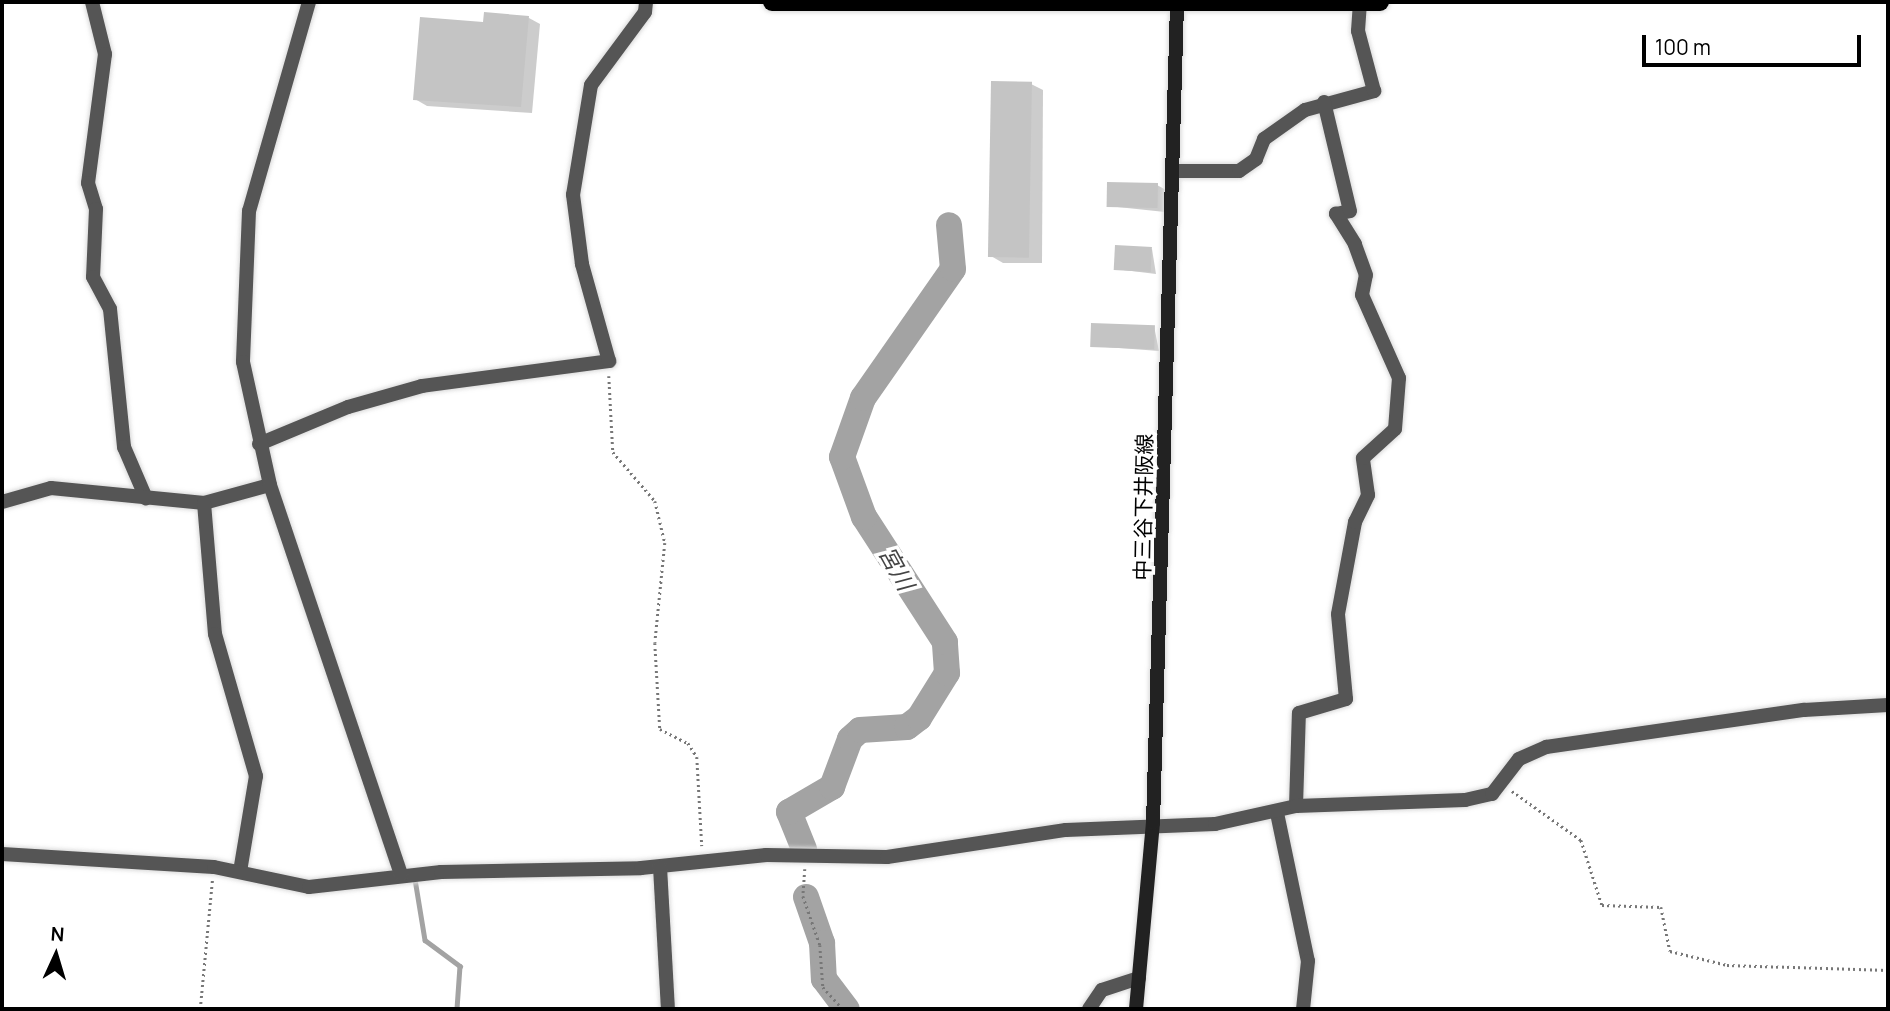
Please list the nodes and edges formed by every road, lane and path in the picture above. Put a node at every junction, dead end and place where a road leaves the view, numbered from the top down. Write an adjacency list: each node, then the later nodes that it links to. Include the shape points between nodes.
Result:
1 (92, 2): 13 (street, via 105,54 88,183 96,209 93,277 110,309 124,447)
2 (309, 2): 11 (street, via 249,211 244,252 243,362)
3 (646, 2): 10 (street, via 645,12 616,43 591,85 573,195 582,264)
4 (772, 2): 7 (main road)
5 (1360, 2): 6 (main road); 7 (main road); 8 (street, via 1357,31 1374,91)
6 (1380, 2)
7 (1178, 3): 9 (main road, 中三谷下井阪線)
8 (1324, 103): 9 (street, via 1264,139 1256,159 1239,171); 18 (street, via 1350,211 1336,214 1355,244 1366,275 1362,295 1399,378 1395,429 1363,458 1368,495 1355,522 1338,614 1346,699 1298,713)
9 (1173, 171): 20 (main road, 中三谷下井阪線)
10 (609, 361): 11 (street, via 422,386 348,407); 23 (path, via 612,452 655,500 665,542 655,643 660,729 688,743 697,757)
11 (259, 444): 12 (street)
12 (270, 485): 15 (street); 27 (street)
13 (146, 498): 14 (street, via 51,488); 15 (street)
14 (2, 502)
15 (204, 503): 26 (street, via 215,634 256,776)
16 (1888, 705): 17 (street, via 1804,710 1546,747 1519,759)
17 (1501, 783): 18 (street, via 1492,793 1465,800); 28 (path, via 1581,840 1602,905 1661,908 1670,951 1727,965)
18 (1296, 806): 19 (street)
19 (1277, 813): 20 (street, via 1215,824); 35 (street, via 1308,961)
20 (1153, 823): 22 (street, via 887,857); 29 (main road, 中三谷下井阪線)
21 (2, 854): 24 (street)
22 (806, 855): 23 (street); 32 (path, via 803,896 820,945 823,987)
23 (704, 864): 25 (street)
24 (214, 867): 26 (street); 30 (path)
25 (660, 867): 27 (street); 31 (street)
26 (240, 872): 27 (street, via 309,887)
27 (401, 875)
28 (1888, 970)
29 (1139, 978): 33 (street, via 1102,989); 34 (main road, 中三谷下井阪線)
30 (200, 1009)
31 (668, 1009)
32 (843, 1009)
33 (1089, 1009)
34 (1136, 1009)
35 (1303, 1009)

